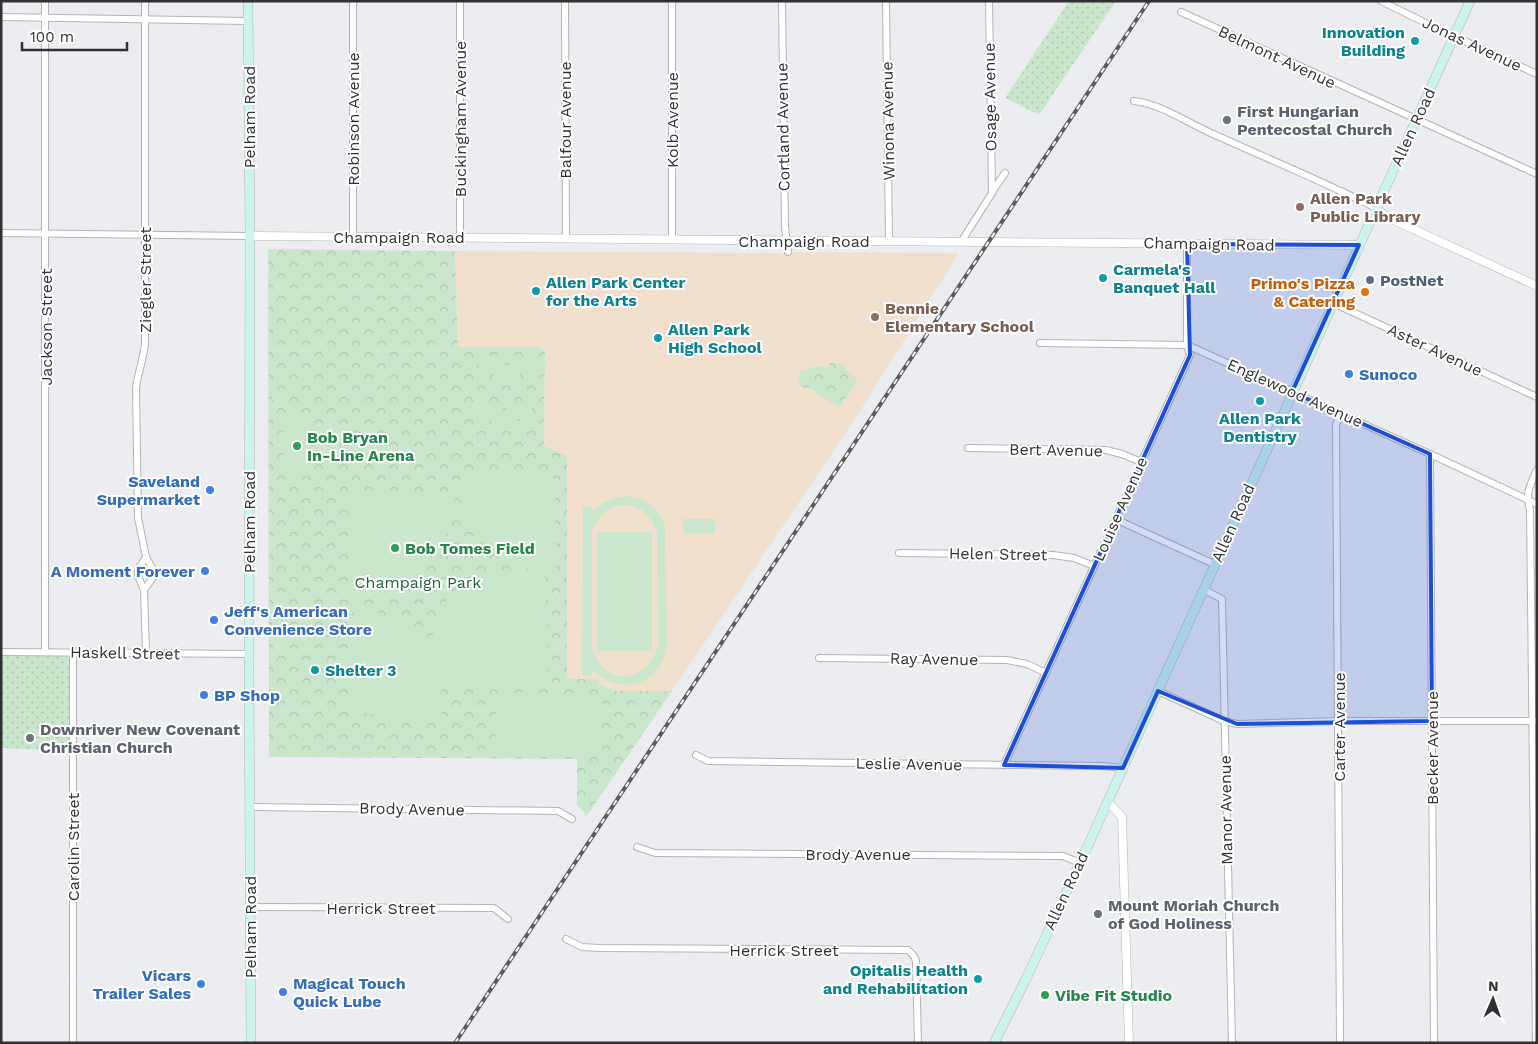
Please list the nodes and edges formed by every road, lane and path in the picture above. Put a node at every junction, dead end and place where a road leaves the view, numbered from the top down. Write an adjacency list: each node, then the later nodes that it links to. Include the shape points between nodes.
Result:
1 (45, 1): 15 (street, Jackson Street)
2 (145, 1): 16 (street, Ziegler Street)
3 (248, 1): 17 (main road, Pelham Road)
4 (353, 1): 30 (street, Robinson Avenue)
5 (460, 1): 31 (street, Buckingham Avenue)
6 (565, 1): 32 (street, Balfour Avenue)
7 (672, 1): 33 (street, Kolb Avenue)
8 (782, 1): 34 (street, Cortland Avenue)
9 (886, 1): 35 (street, Winona Avenue)
10 (989, 1): 24 (street, Osage Avenue)
11 (1381, 1): 18 (street, Jonas Avenue)
12 (1470, 1): 18 (main road, Allen Road)
13 (1180, 12): 21 (street, Belmont Avenue)
14 (1, 17): 15 (street)
15 (45, 18): 16 (street); 27 (street, Jackson Street)
16 (145, 19): 17 (street); 28 (street, Ziegler Street)
17 (248, 21): 29 (main road, Pelham Road)
18 (1454, 36): 19 (street, Jonas Avenue); 21 (main road, Allen Road)
19 (1537, 74)
20 (1134, 101): 25 (street, via 1147,102)
21 (1416, 121): 23 (street, Belmont Avenue); 25 (main road, Allen Road)
22 (1005, 173): 24 (street, Osage Avenue)
23 (1537, 174)
24 (992, 193): 36 (street, Osage Avenue)
25 (1376, 208): 38 (main road, Allen Road); 40 (street, via 1387,217)
26 (1, 233): 27 (street)
27 (46, 233): 28 (street); 61 (street, Jackson Street)
28 (146, 234): 29 (street); 55 (street, Ziegler Street, via 145,342 136,388 138,518)
29 (250, 236): 30 (street, Champaign Road); 64 (main road, Pelham Road)
30 (353, 237): 31 (street, Champaign Road)
31 (460, 238): 32 (street, Champaign Road)
32 (566, 239): 33 (street, Champaign Road)
33 (672, 239): 34 (street, Champaign Road)
34 (786, 241): 35 (street, Champaign Road); 39 (street, Cortland Avenue)
35 (889, 241): 36 (street, Champaign Road)
36 (961, 242): 37 (street, Champaign Road)
37 (1187, 244): 38 (street, Champaign Road); 43 (street, Louise Avenue)
38 (1359, 246): 41 (main road, Allen Road)
39 (788, 252)
40 (1537, 286)
41 (1333, 303): 44 (main road, Allen Road); 45 (street, Aster Avenue)
42 (1040, 343): 43 (street, Englewood Avenue)
43 (1187, 345): 44 (street, Englewood Avenue); 49 (street, Louise Avenue, via 1190,355)
44 (1292, 392): 46 (street, Englewood Avenue); 56 (main road, Allen Road)
45 (1537, 397)
46 (1340, 413): 48 (street, Englewood Avenue); 69 (street, Carter Avenue, via 1336,426)
47 (968, 448): 49 (street, Bert Avenue, via 1106,450)
48 (1430, 454): 51 (street, Englewood Avenue); 70 (street, Becker Avenue)
49 (1141, 462): 53 (street, Louise Avenue)
50 (1537, 470): 51 (street, via 1528,488)
51 (1527, 499): 52 (street, Englewood Avenue); 71 (street, via 1530,510)
52 (1537, 504)
53 (1115, 519): 56 (street); 57 (street, Louise Avenue)
54 (899, 553): 57 (street, Helen Street, via 1053,554 1079,559)
55 (146, 557): 58 (street, Ziegler Street, via 138,572); 58 (street, Ziegler Street, via 153,573)
56 (1214, 564): 59 (main road, Allen Road)
57 (1094, 566): 66 (street, Louise Avenue)
58 (144, 590): 63 (street, Ziegler Street)
59 (1203, 590): 67 (main road, Allen Road); 68 (street, Manor Avenue, via 1222,599)
60 (1, 652): 61 (street, Haskell Street)
61 (45, 652): 62 (street, Haskell Street)
62 (72, 652): 63 (street, Haskell Street); 83 (street, Carolin Street)
63 (146, 652): 64 (street, Haskell Street)
64 (249, 654): 76 (main road, Pelham Road)
65 (819, 658): 66 (street, Ray Avenue, via 1006,660 1027,664)
66 (1046, 673): 73 (street, Louise Avenue)
67 (1158, 691): 68 (street); 74 (main road, Allen Road)
68 (1224, 721): 69 (street, via 1238,724); 88 (street, Manor Avenue)
69 (1339, 721): 70 (street); 89 (street, Carter Avenue)
70 (1432, 721): 71 (street); 90 (street, Becker Avenue)
71 (1534, 721): 91 (street)
72 (696, 755): 73 (street, Leslie Avenue, via 708,761)
73 (1004, 765): 74 (street, Leslie Avenue)
74 (1123, 768): 75 (main road, Allen Road)
75 (1108, 802): 79 (main road, Allen Road); 87 (street, via 1122,817)
76 (249, 807): 77 (street, Brody Avenue, via 558,811); 80 (main road, Pelham Road)
77 (572, 819)
78 (637, 847): 79 (street, Brody Avenue, via 655,853 1063,856)
79 (1080, 863): 86 (main road, Allen Road)
80 (249, 907): 81 (street, Herrick Street, via 494,908); 84 (main road, Pelham Road)
81 (508, 919)
82 (566, 939): 85 (street, Herrick Street, via 582,947 600,948 908,950 916,961)
83 (73, 1043)
84 (251, 1043)
85 (918, 1043)
86 (994, 1043)
87 (1129, 1043)
88 (1232, 1043)
89 (1340, 1043)
90 (1434, 1043)
91 (1536, 1043)

